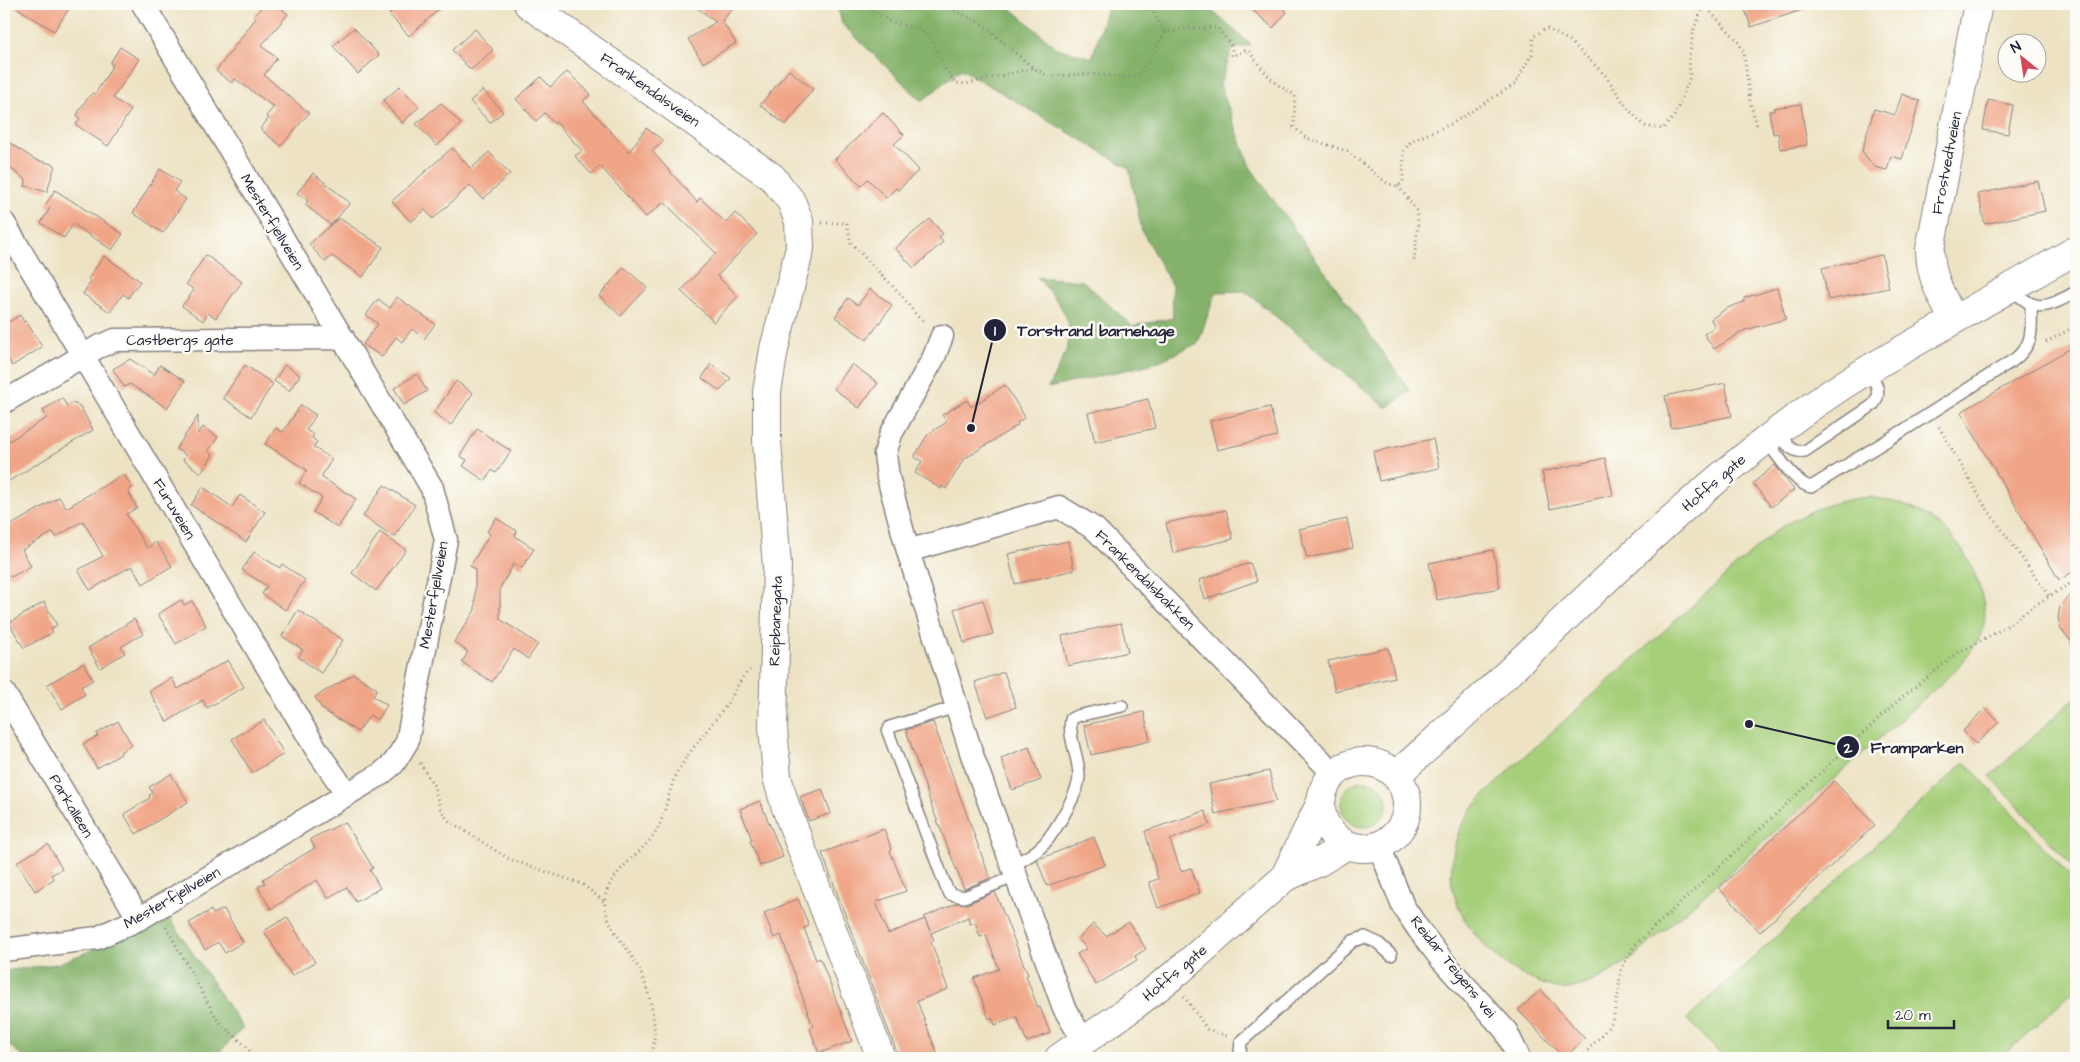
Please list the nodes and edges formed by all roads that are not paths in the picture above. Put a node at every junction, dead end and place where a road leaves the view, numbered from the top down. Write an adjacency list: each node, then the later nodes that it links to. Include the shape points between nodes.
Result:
1 (143, 4): 12 (street, Mesterfjellveien)
2 (528, 4): 4 (main road, Frankendalsveien)
3 (1978, 4): 10 (main road, Frostvedtveien, via 1930,249 1930,266)
4 (772, 177): 32 (main road, Reipbanegata, via 791,201 799,221 800,248 774,349 767,392 778,566 773,727 778,778 785,805)
5 (4, 223): 13 (street, Furuveien)
6 (2076, 250): 7 (main road, Hoffs gate)
7 (2010, 287): 9 (lane); 10 (main road, Hoffs gate)
8 (2076, 292): 9 (lane, via 2045,306)
9 (2031, 305): 15 (lane, via 2027,349 2015,359 1811,487 1794,476)
10 (1953, 319): 15 (main road, Hoffs gate, via 1837,388)
11 (942, 336): 16 (street, via 934,357 891,434 885,454)
12 (343, 338): 13 (street, Castbergs gate, via 115,340); 22 (street, Mesterfjellveien, via 432,488 446,540 407,742 394,763)
13 (83, 356): 14 (street, Castbergs gate); 22 (street, Furuveien, via 313,743)
14 (4, 402)
15 (1771, 436): 21 (main road, Hoffs gate, via 1709,486)
16 (908, 551): 19 (street); 20 (street, Frankendalsbakken, via 1059,507 1095,529)
17 (4, 693): 28 (street, Parkalleen)
18 (1122, 706): 26 (lane, via 1071,719 1069,729 1079,778 1068,808 1043,845 1022,860)
19 (956, 707): 26 (street); 26 (lane, via 890,727 888,732 950,894 964,897)
20 (1333, 773): 21 (main road, via 1348,764 1365,761 1382,764); 23 (main road)
21 (1396, 775): 25 (main road, via 1405,789 1408,806 1404,823 1394,837)
22 (347, 794): 28 (street, Mesterfjellveien)
23 (1320, 804): 24 (main road, via 1323,822 1333,836); 27 (main road, Hoffs gate)
24 (1347, 845): 25 (main road, via 1363,849); 27 (main road, Hoffs gate)
25 (1379, 846): 35 (street, Reidar Teigens vei, via 1403,906 1442,960 1506,1031)
26 (1014, 871): 31 (street, via 1064,1008)
27 (1284, 878): 31 (main road, Hoffs gate, via 1179,971)
28 (148, 914): 29 (street, Mesterfjellveien, via 97,938)
29 (4, 950)
30 (1391, 955): 34 (lane, via 1365,937 1353,940 1241,1042)
31 (1084, 1042): 33 (main road, Hoffs gate)
32 (881, 1058)
33 (1059, 1058)
34 (1243, 1058)
35 (1519, 1058)

